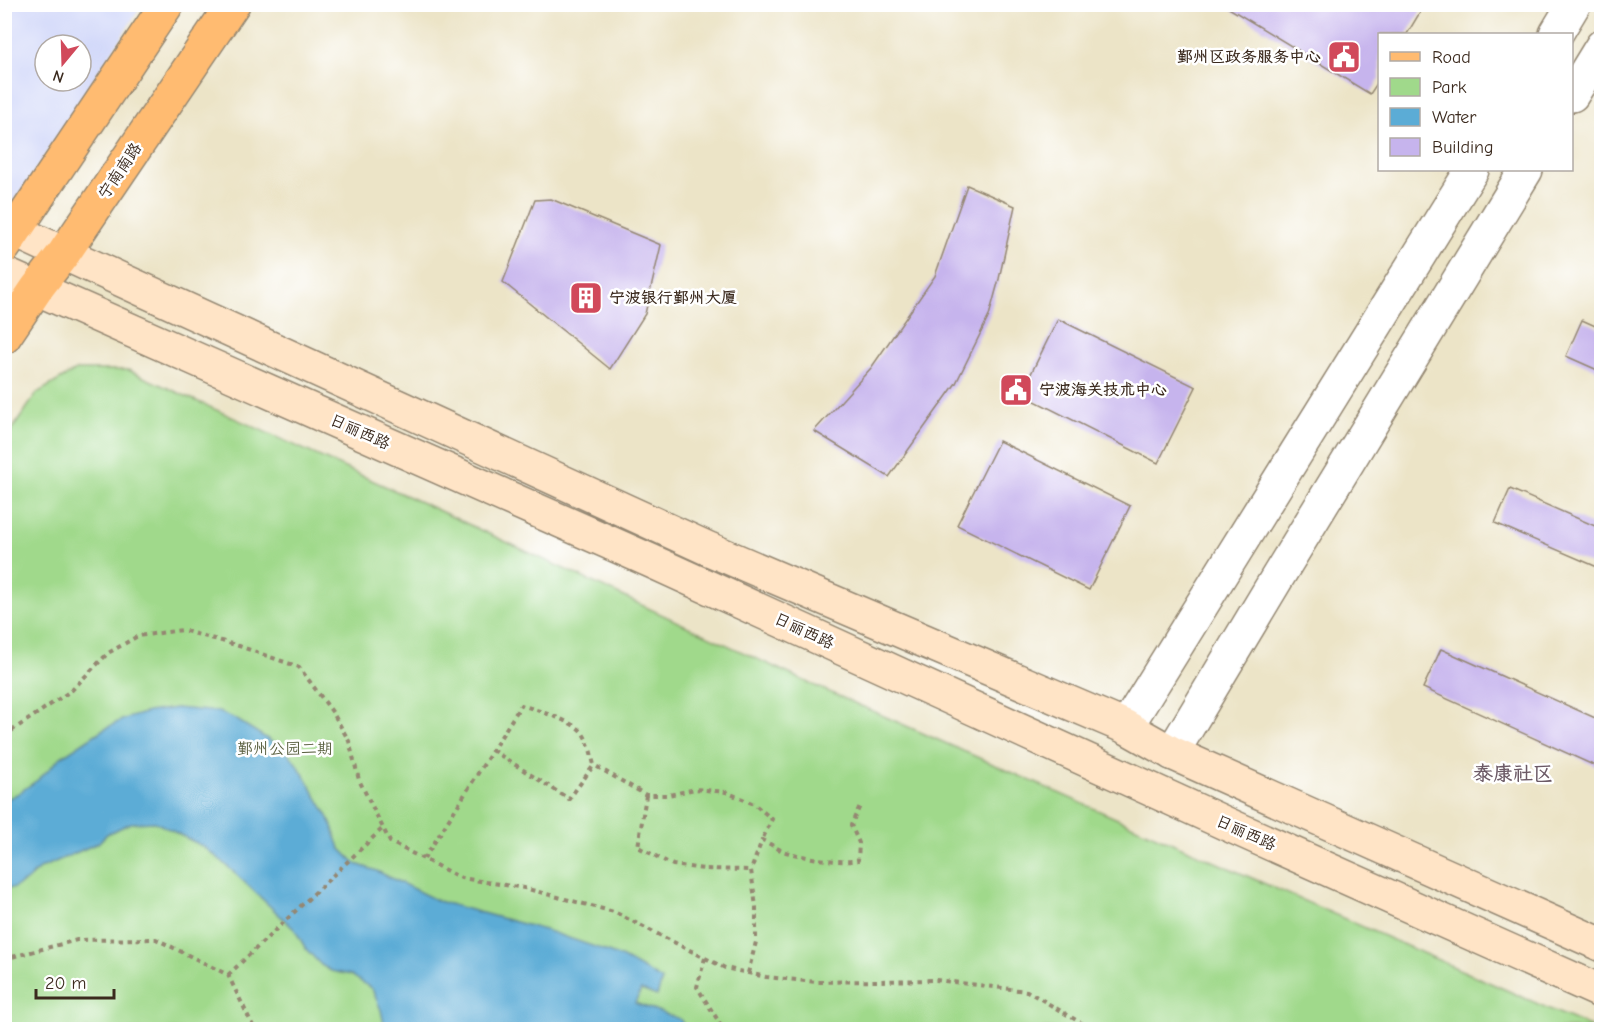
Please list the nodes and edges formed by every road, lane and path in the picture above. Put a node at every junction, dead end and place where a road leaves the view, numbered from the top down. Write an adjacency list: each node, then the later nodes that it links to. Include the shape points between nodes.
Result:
1 (167, 4): 9 (main road)
2 (233, 4): 10 (main road, 宁南南路)
3 (1574, 4): 4 (street)
4 (1557, 33)
5 (1602, 46): 6 (street)
6 (1573, 93)
7 (1471, 171): 14 (street)
8 (1525, 171): 17 (street)
9 (8, 235): 10 (main road)
10 (64, 253): 12 (main road, 宁南南路); 14 (main road, via 709,549)
11 (4, 274): 12 (main road, 日丽西路)
12 (37, 288): 13 (main road, 宁南南路); 30 (main road, 日丽西路, via 640,556)
13 (4, 337)
14 (1126, 727): 17 (main road)
15 (4, 736): 21 (path, via 72,690 118,647 138,636 182,630 299,667 349,741 359,780)
16 (492, 750): 18 (path, via 569,799); 18 (path, via 521,705 580,729 590,745); 23 (path)
17 (1172, 753): 25 (main road)
18 (594, 765): 19 (path)
19 (646, 795): 22 (path, via 696,789 726,792 754,804 772,819); 24 (path, via 638,847 673,865 704,870)
20 (860, 806): 22 (path, via 851,825 859,843 858,860 816,858 783,851)
21 (383, 828): 23 (path, via 390,842); 29 (path)
22 (762, 840): 24 (path)
23 (423, 859): 26 (path, via 461,878 524,888 614,912)
24 (751, 870): 28 (path, via 756,942)
25 (1602, 945)
26 (705, 958): 28 (path); 32 (path, via 697,987)
27 (4, 959): 29 (path, via 77,940 156,939)
28 (748, 973): 33 (path, via 816,981 936,980 1027,991)
29 (228, 975): 31 (path)
30 (1602, 993)
31 (255, 1029)
32 (724, 1029)
33 (1093, 1029)

